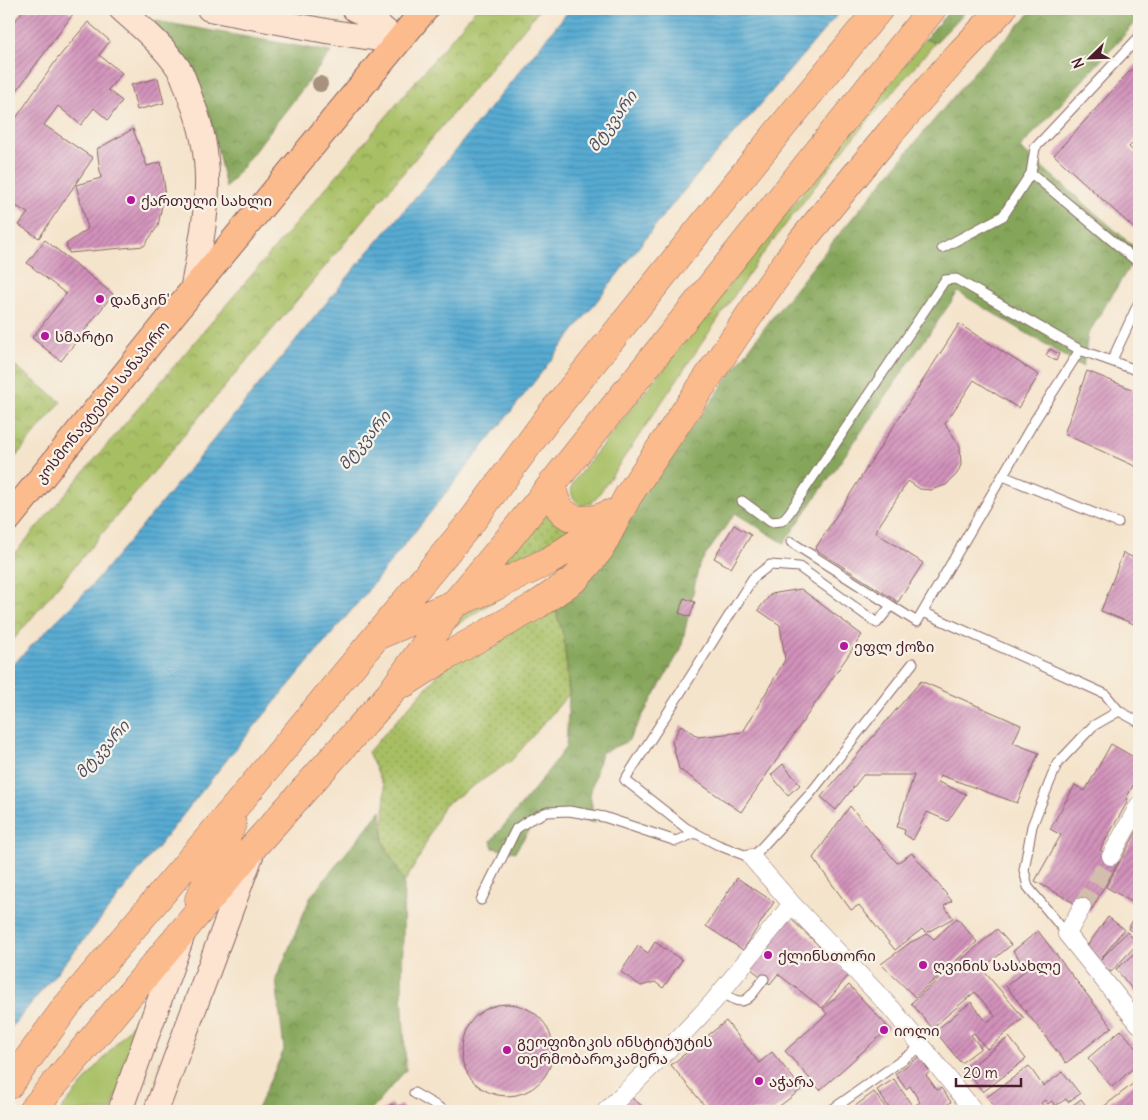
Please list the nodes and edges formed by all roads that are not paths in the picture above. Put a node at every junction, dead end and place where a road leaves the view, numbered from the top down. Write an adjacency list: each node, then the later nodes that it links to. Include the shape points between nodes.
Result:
1 (121, 9): 15 (main road, via 152,37 179,69 196,110 207,156 208,195)
2 (338, 9): 9 (main road, via 335,24)
3 (354, 9): 11 (main road)
4 (425, 9): 11 (main road, კოსმონავტების სანაპირო)
5 (879, 9): 30 (highway, via 776,133)
6 (932, 9): 21 (highway)
7 (1002, 9): 23 (highway, via 890,133 801,242)
8 (223, 10): 9 (main road)
9 (326, 31): 11 (main road)
10 (1139, 37): 12 (lane, via 1035,148)
11 (398, 42): 15 (main road, კოსმონავტების სანაპირო)
12 (1031, 173): 13 (lane, via 1003,216); 14 (lane)
13 (942, 248)
14 (1139, 263)
15 (192, 291): 24 (main road, კოსმონავტების სანაპირო)
16 (1139, 302): 18 (lane)
17 (1080, 350): 18 (lane); 20 (lane); 22 (lane, via 956,279 945,280 782,521 771,522)
18 (1112, 360): 19 (lane)
19 (1139, 371)
20 (1003, 476): 25 (lane); 29 (lane)
21 (553, 482): 23 (highway, via 553,498 569,517 588,521 598,519); 27 (highway)
22 (742, 501)
23 (618, 505): 27 (highway, via 585,538 564,552 521,575); 32 (highway, via 600,549 576,578)
24 (9, 518)
25 (1118, 523)
26 (791, 542): 28 (lane)
27 (455, 603): 30 (highway); 32 (highway)
28 (892, 606): 29 (lane, via 917,622); 37 (lane, via 877,624 799,567 770,565 753,578 625,780)
29 (923, 612): 33 (lane, via 1105,694)
30 (378, 636): 35 (highway)
31 (913, 663): 40 (lane, via 810,794)
32 (390, 694): 38 (highway)
33 (1120, 711): 34 (lane); 45 (lane, via 1093,726 1057,764 1032,826 1024,870 1028,887)
34 (1139, 722)
35 (245, 795): 44 (highway); 50 (highway, via 66,1007)
36 (1139, 805): 39 (street)
37 (695, 833): 40 (lane); 41 (lane, via 676,841 604,817 569,811 547,812 516,829)
38 (254, 846): 44 (highway); 54 (main road)
39 (1111, 856)
40 (752, 858): 42 (street)
41 (481, 900)
42 (792, 904): 47 (street); 49 (street, via 892,1009)
43 (1082, 907): 45 (street)
44 (186, 928): 52 (highway); 53 (main road)
45 (1067, 934): 48 (street)
46 (764, 979): 47 (lane, via 745,1000 739,1002)
47 (721, 992): 56 (street, via 658,1061)
48 (1139, 1024)
49 (922, 1046): 57 (lane); 58 (street)
50 (9, 1085)
51 (414, 1093): 55 (lane)
52 (32, 1111)
53 (120, 1111)
54 (156, 1111)
55 (445, 1111)
56 (606, 1111)
57 (830, 1111)
58 (974, 1111)

